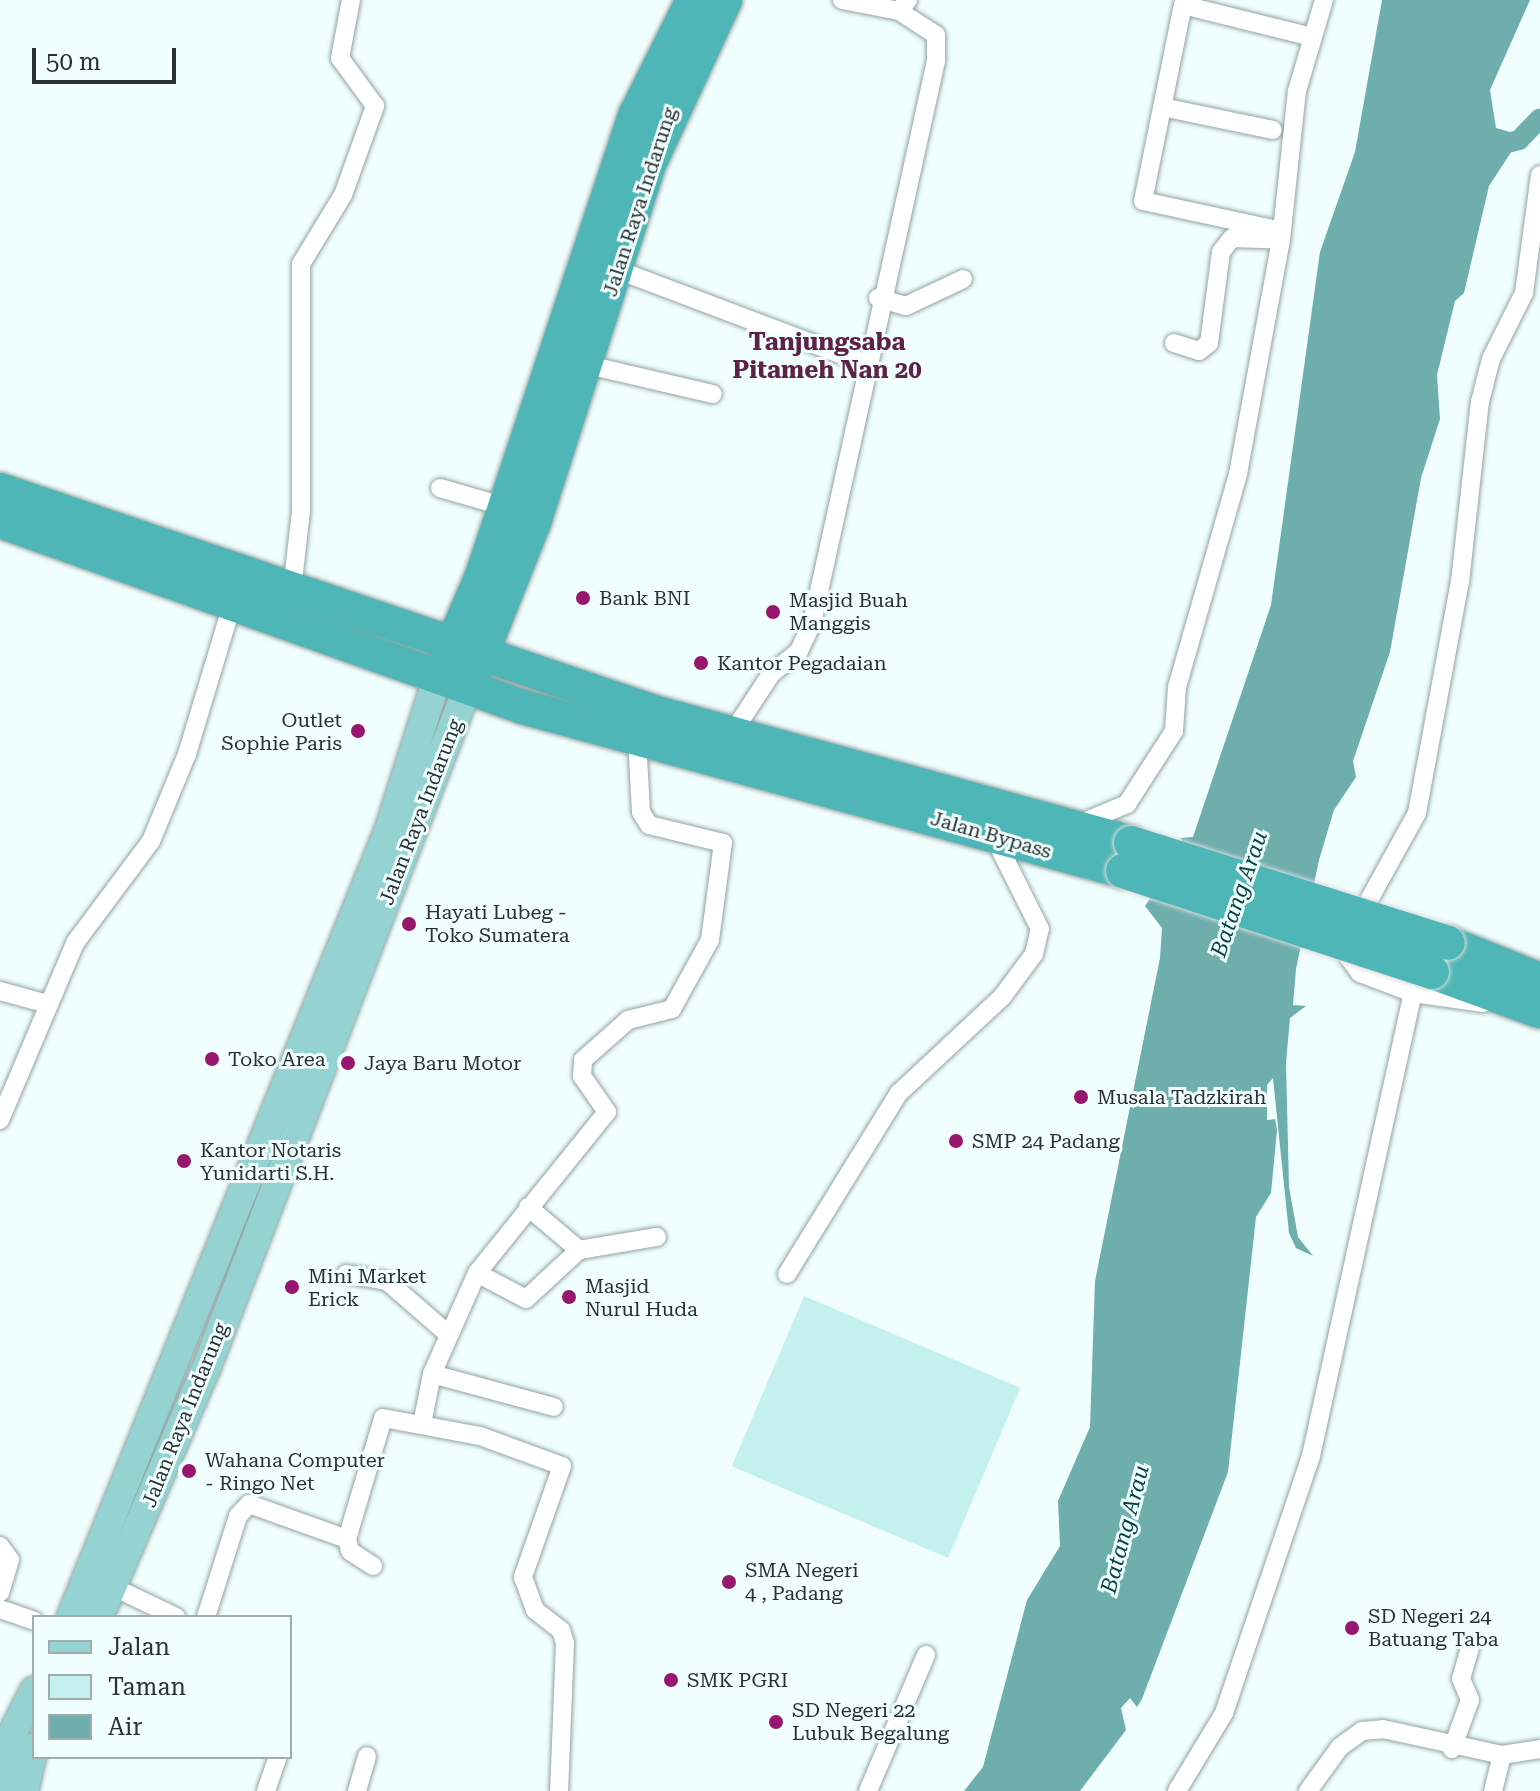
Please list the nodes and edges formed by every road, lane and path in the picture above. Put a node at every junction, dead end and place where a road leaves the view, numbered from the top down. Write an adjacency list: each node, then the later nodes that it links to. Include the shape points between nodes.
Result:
1 (351, 0): 22 (street, via 342,66 375,106 343,195 301,264 301,511)
2 (693, 0): 20 (highway, Jalan Raya Indarung, via 625,143)
3 (725, 0): 12 (highway, Jalan Raya Indarung, via 654,151)
4 (842, 0): 6 (street)
5 (1324, 0): 7 (street)
6 (903, 6): 14 (street, via 936,35 937,49)
7 (1312, 37): 8 (street, via 1183,5); 11 (street, via 1297,91)
8 (1162, 107): 9 (street); 11 (street, via 1143,201)
9 (1273, 130)
10 (1540, 175): 31 (street, via 1524,293 1491,359 1480,402 1460,582 1417,813 1353,929 1349,958 1360,973)
11 (1281, 236): 15 (street, via 1232,238 1221,252 1210,300 1209,343 1199,351); 28 (street, via 1238,474 1177,687 1174,731 1127,804 1102,820)
12 (618, 270): 16 (street); 17 (highway, Jalan Raya Indarung)
13 (963, 279): 14 (street, via 906,306)
14 (878, 298): 16 (street)
15 (1174, 343)
16 (864, 363): 27 (street, via 812,623 799,651 771,674)
17 (588, 365): 18 (street); 24 (highway, Jalan Raya Indarung)
18 (713, 394)
19 (440, 488): 20 (street)
20 (506, 507): 24 (highway, Jalan Raya Indarung)
21 (0, 511): 22 (highway, Jalan Bypass); 23 (highway, Jalan Bypass)
22 (292, 590): 24 (highway, Jalan Bypass)
23 (231, 608): 25 (highway, Jalan Bypass); 34 (street, via 187,754 151,841 75,943)
24 (468, 648): 25 (highway, Jalan Raya Indarung); 27 (highway, Jalan Bypass)
25 (452, 684): 26 (highway, Jalan Bypass); 43 (main road, Jalan Raya Indarung); 45 (main road, Jalan Raya Indarung)
26 (631, 735): 29 (highway, Jalan Bypass); 36 (street, via 641,812 649,825 723,843 719,908 678,1002 664,1013 628,1020 583,1060 582,1076 607,1112)
27 (731, 735): 28 (highway, Jalan Bypass)
28 (1069, 823): 30 (highway, Jalan Bypass)
29 (994, 837): 30 (highway, Jalan Bypass); 41 (street, via 1040,929 1034,954 995,1004 899,1093)
30 (1127, 857): 31 (highway, Jalan Bypass, bridge)
31 (1431, 969): 33 (highway, Jalan Bypass); 74 (street, via 1311,1456 1228,1702)
32 (0, 991): 34 (street)
33 (1538, 1000)
34 (44, 1003): 35 (street)
35 (0, 1120)
36 (528, 1207): 38 (street); 39 (street)
37 (657, 1237): 38 (street)
38 (579, 1250): 39 (street, via 526,1299)
39 (477, 1273): 42 (street)
40 (346, 1274): 42 (street, via 387,1281)
41 (787, 1274)
42 (448, 1334): 44 (street)
43 (172, 1371): 45 (main road); 51 (main road, Jalan Raya Indarung)
44 (432, 1374): 46 (street); 47 (street)
45 (201, 1381): 51 (main road, Jalan Raya Indarung)
46 (554, 1407)
47 (422, 1424): 48 (street, via 391,1416 378,1425); 72 (street, via 562,1466 523,1577 535,1610 561,1630 565,1643)
48 (347, 1539): 50 (street, via 350,1551); 57 (street, via 249,1504)
49 (0, 1546): 52 (street, via 10,1560)
50 (373, 1566)
51 (101, 1582): 54 (main road, Jalan Raya Indarung); 55 (main road, Jalan Raya Indarung); 56 (street)
52 (0, 1592)
53 (0, 1609): 58 (street)
54 (73, 1615)
55 (99, 1615)
56 (172, 1615)
57 (203, 1615)
58 (32, 1620)
59 (1470, 1648): 63 (street, via 1461,1679 1470,1700)
60 (926, 1655): 73 (street)
61 (32, 1696): 62 (main road)
62 (15, 1738): 68 (main road); 69 (main road)
63 (1452, 1749): 65 (street); 75 (street, via 1392,1730 1362,1731 1340,1747)
64 (1540, 1749): 65 (street)
65 (1502, 1755): 76 (street)
66 (367, 1756): 71 (street)
67 (277, 1759): 70 (street)
68 (0, 1787)
69 (24, 1791)
70 (266, 1791)
71 (357, 1791)
72 (559, 1791)
73 (868, 1791)
74 (1177, 1791)
75 (1308, 1791)
76 (1493, 1791)

